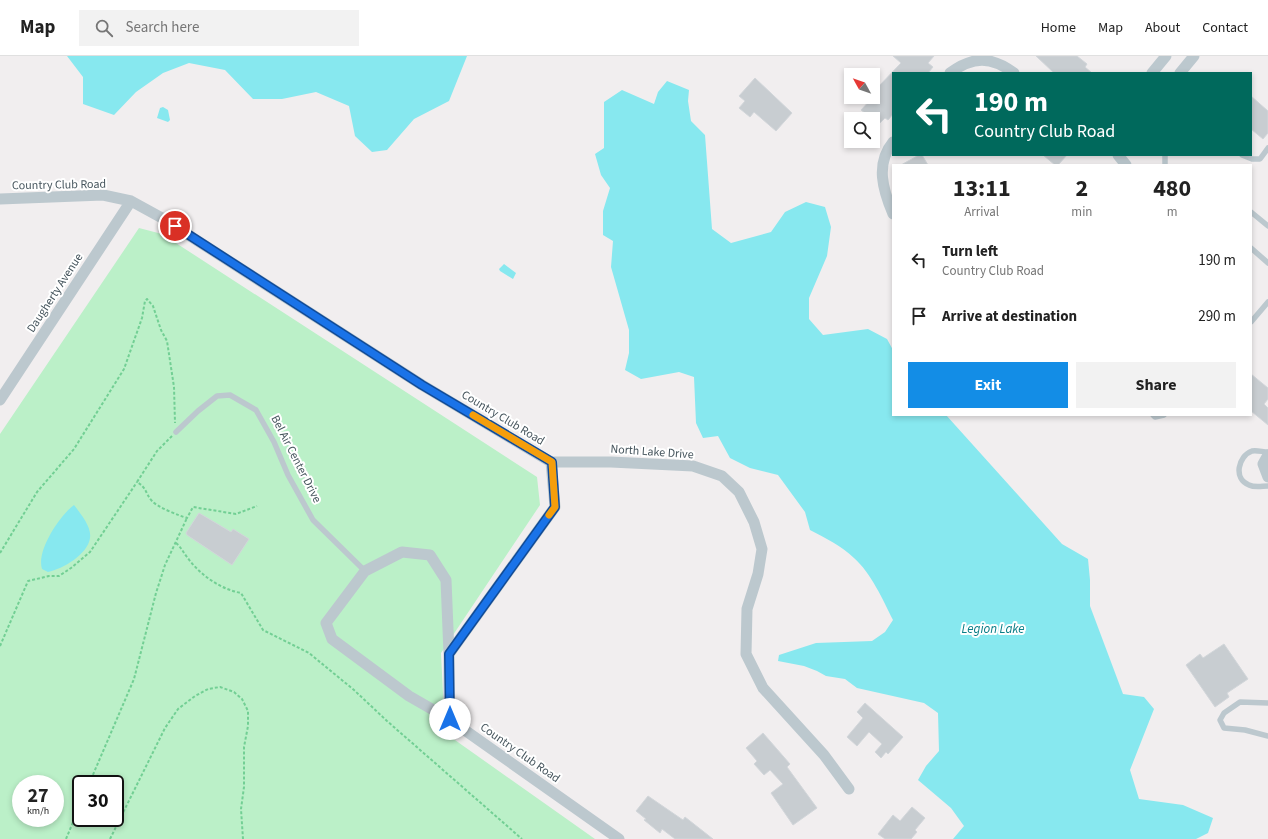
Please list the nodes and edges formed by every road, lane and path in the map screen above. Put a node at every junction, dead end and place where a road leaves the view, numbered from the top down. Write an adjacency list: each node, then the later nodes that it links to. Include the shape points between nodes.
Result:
1 (1166, 56): 5 (street)
2 (1194, 56): 6 (street)
3 (951, 72): 4 (street, via 978,59 1000,62)
4 (1013, 72)
5 (1153, 72)
6 (1181, 72)
7 (892, 143): 14 (street, via 887,149 882,171 884,192)
8 (1268, 148): 10 (lane, via 1260,158 1252,159)
9 (1119, 156): 11 (street)
10 (1244, 156)
11 (1125, 164)
12 (0, 199): 13 (street, Country Club Road, via 103,195)
13 (131, 201): 21 (street, Daugherty Avenue); 24 (street, Country Club Road, via 162,218 422,385)
14 (892, 212)
15 (1252, 213): 16 (lane)
16 (1268, 226)
17 (1252, 249): 18 (lane)
18 (1268, 263)
19 (1268, 302): 20 (lane)
20 (1252, 321)
21 (0, 400)
22 (176, 432): 26 (path, via 157,451); 31 (path, via 174,387 167,341 153,306 147,299 144,301 142,318 124,369 74,449 37,492); 32 (lane, Bel Air Center Drive, via 217,396 230,395 256,410 312,520)
23 (1268, 453): 25 (street, via 1263,464); 27 (lane, via 1253,451 1245,456 1240,462 1239,475 1249,485)
24 (552, 462): 34 (street, Country Club Road, via 555,507); 39 (street, North Lake Drive, via 693,466 722,476 739,492 754,522 762,549 758,574 747,609 746,654 763,688 824,755)
25 (1268, 476)
26 (137, 482): 29 (path, via 145,487 154,503); 33 (path, via 90,552 59,576 28,581)
27 (1268, 486)
28 (257, 506): 29 (path, via 236,514 193,507)
29 (187, 518): 30 (path)
30 (176, 543): 38 (path, via 165,565 156,593 134,679); 44 (path, via 196,567 213,582 241,593 264,630 309,653)
31 (0, 553)
32 (365, 571): 34 (street, via 402,552 430,555 446,580); 36 (street, via 326,623 332,639 409,696)
33 (0, 646)
34 (449, 654): 36 (street)
35 (1268, 703): 37 (lane, via 1240,702 1224,713 1220,720 1224,728)
36 (450, 719): 45 (street, Country Club Road)
37 (1268, 736)
38 (93, 775)
39 (849, 789)
40 (72, 825): 41 (path)
41 (66, 839)
42 (110, 839): 43 (path, via 165,728 178,709 208,689 220,687 234,692 242,699 248,711 241,809)
43 (243, 839)
44 (522, 839)
45 (620, 839)

